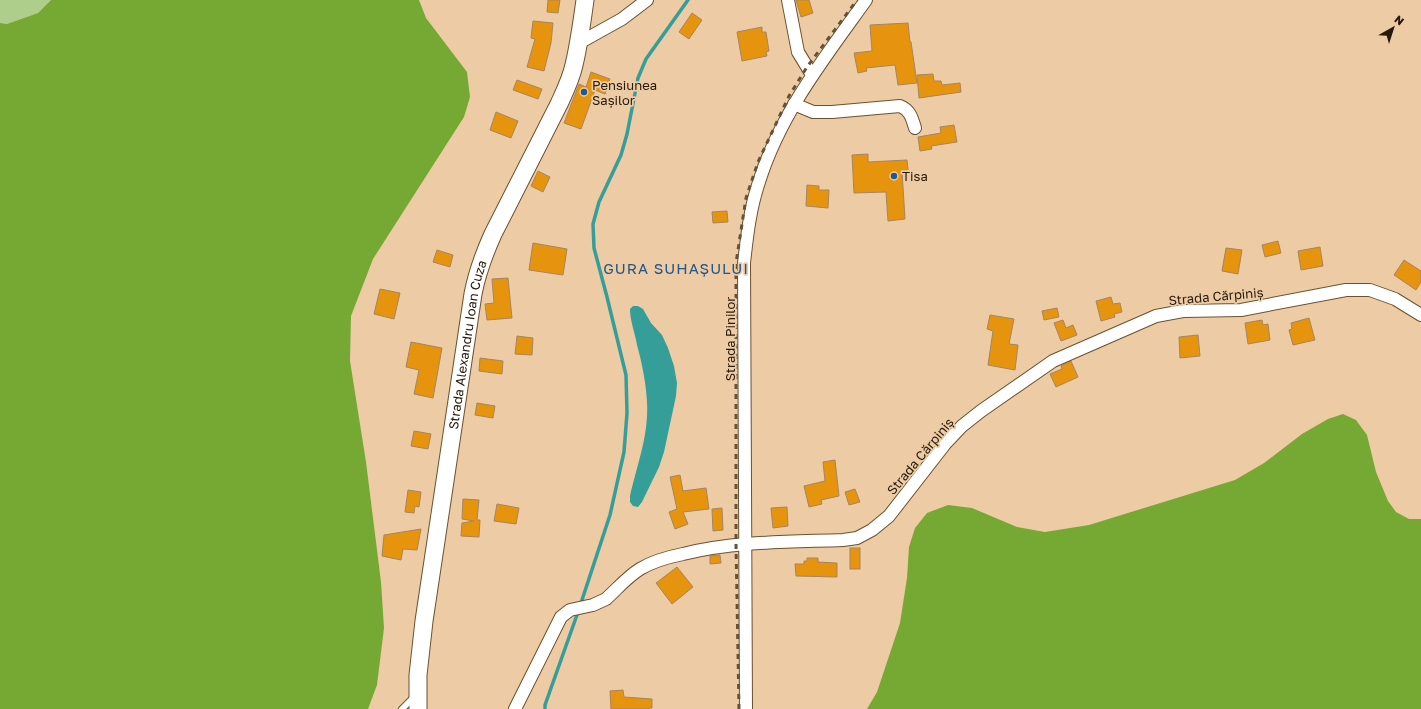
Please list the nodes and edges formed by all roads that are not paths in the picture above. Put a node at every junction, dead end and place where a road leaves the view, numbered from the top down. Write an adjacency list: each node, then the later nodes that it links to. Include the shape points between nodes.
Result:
1 (585, 0): 5 (main road, Strada Alexandru Ioan Cuza)
2 (648, 0): 5 (street, via 622,19)
3 (788, 0): 6 (street, via 798,52)
4 (866, 0): 6 (street, Strada Pinilor)
5 (579, 43): 11 (main road, Strada Alexandru Ioan Cuza, via 574,67 559,104 493,234 477,273 424,620)
6 (812, 75): 7 (street, Strada Pinilor)
7 (794, 104): 8 (street, via 813,112 900,106 910,113); 10 (street, Strada Pinilor, via 758,183 746,241)
8 (915, 128)
9 (1421, 315): 10 (street, Strada Cărpiniș, via 1395,299 1370,290 1346,290 1241,310 1183,311 1156,316 1053,361 981,411 945,444 888,516 872,530 857,538 843,540)
10 (744, 543): 13 (street, Strada Cărpiniș, via 708,548 654,562 640,569 606,599 570,610 560,617); 14 (street, Strada Pinilor)
11 (418, 702): 12 (lane)
12 (402, 709)
13 (515, 709)
14 (746, 709)

